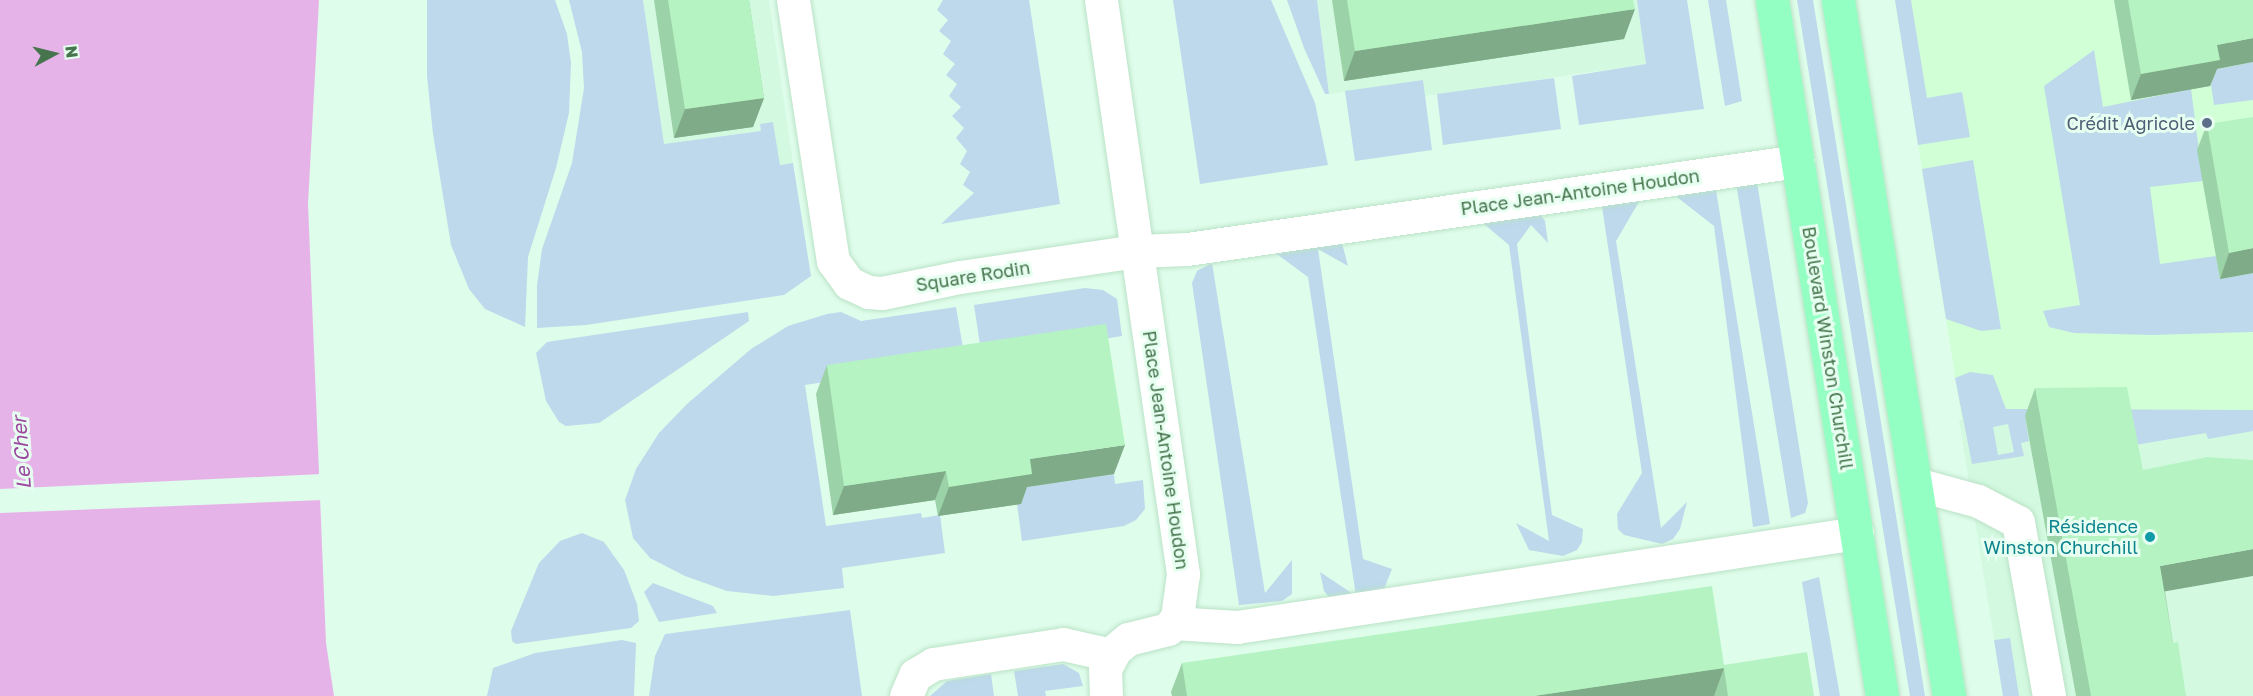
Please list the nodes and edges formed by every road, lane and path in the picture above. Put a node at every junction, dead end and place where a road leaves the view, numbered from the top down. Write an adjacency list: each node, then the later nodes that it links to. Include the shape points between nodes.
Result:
1 (793, 0): 6 (street, Square Rodin, via 833,261 849,284 882,293 936,280)
2 (1101, 0): 6 (street)
3 (1772, 0): 5 (main road, Boulevard Winston Churchill)
4 (1838, 0): 7 (main road)
5 (1798, 161): 6 (street, Place Jean-Antoine Houdon, via 1187,249); 8 (main road, Boulevard Winston Churchill)
6 (1137, 251): 9 (street, Place Jean-Antoine Houdon, via 1180,528 1184,594)
7 (1916, 484): 14 (main road); 15 (street, via 1978,501 2018,522)
8 (1857, 533): 9 (street, via 1237,627); 13 (main road, Boulevard Winston Churchill)
9 (1173, 623): 10 (street, via 1161,631 1128,639)
10 (1111, 655): 11 (street, via 1062,644 933,664 915,675); 12 (street, via 1106,669)
11 (906, 696)
12 (1106, 696)
13 (1882, 696)
14 (1949, 696)
15 (2049, 696)

